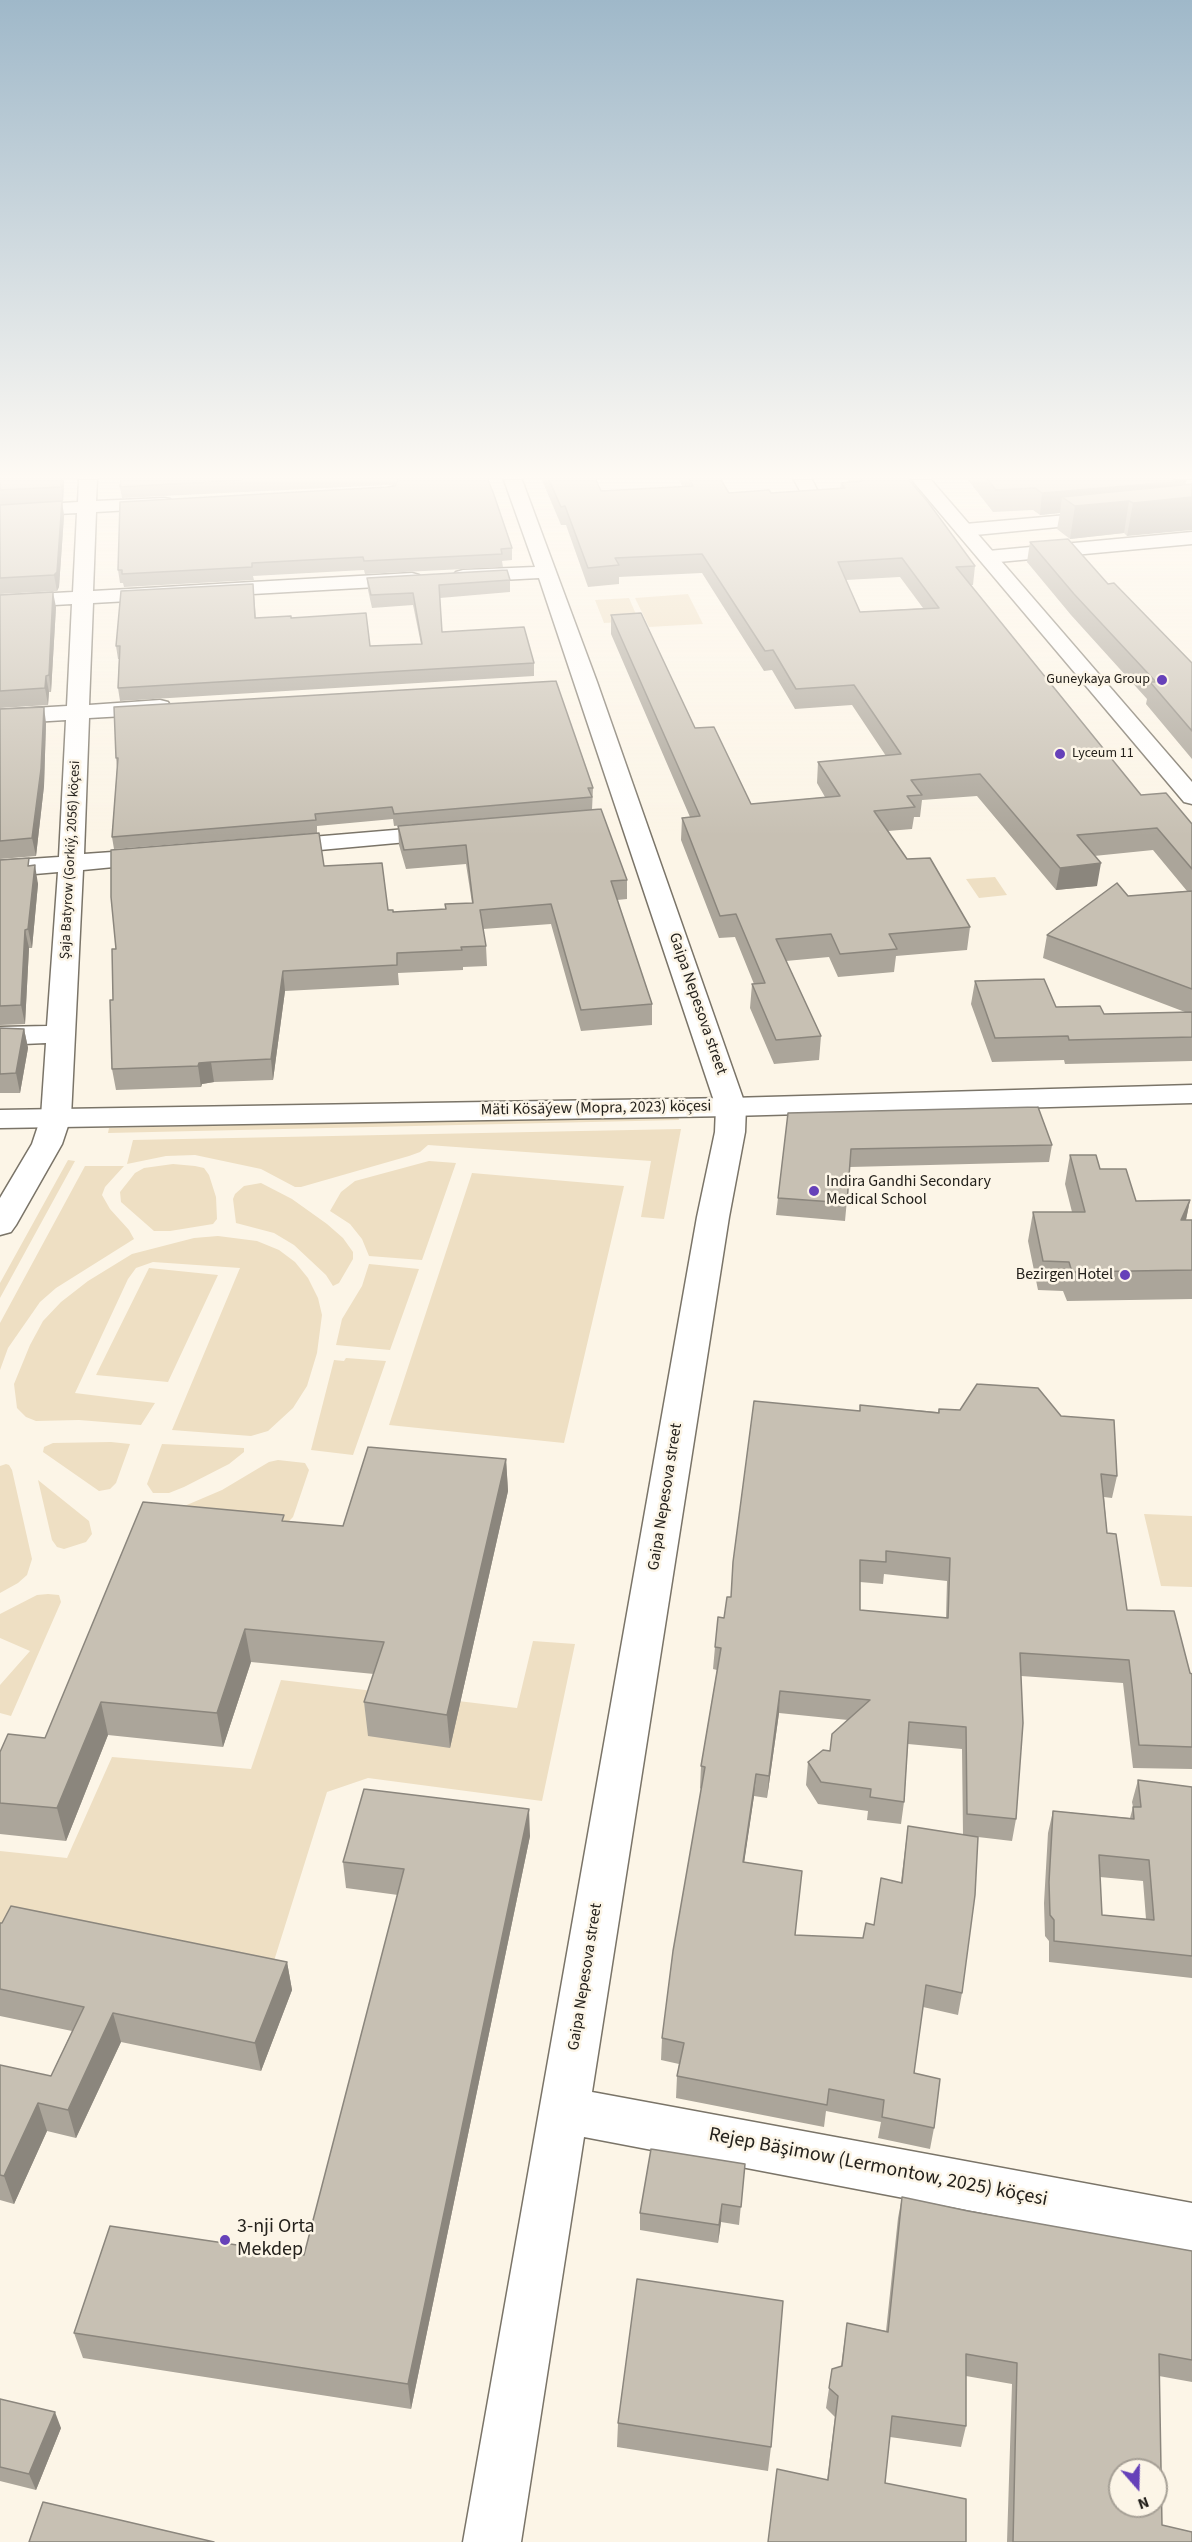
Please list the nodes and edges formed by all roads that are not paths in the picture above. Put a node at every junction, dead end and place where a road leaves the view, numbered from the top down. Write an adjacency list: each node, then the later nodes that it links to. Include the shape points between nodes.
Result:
1 (56, 599): 5 (street)
2 (83, 599): 7 (street, Şaja Batyrow (Gorkiý, 2056) köçesi)
3 (553, 599): 18 (street, Gaipa Nepesova street, via 574,683)
4 (1024, 599): 9 (street)
5 (0, 602)
6 (184, 706): 7 (street)
7 (77, 712): 8 (street); 13 (street, Şaja Batyrow (Gorkiý, 2056) köçesi)
8 (0, 717)
9 (1192, 797)
10 (470, 831): 11 (street)
11 (248, 849)
12 (177, 855): 13 (street)
13 (71, 863): 14 (street); 15 (street, Şaja Batyrow (Gorkiý, 2056) köçesi)
14 (0, 869)
15 (62, 1034): 16 (street); 19 (street, Şaja Batyrow (Gorkiý, 2056) köçesi)
16 (0, 1036)
17 (1192, 1094): 18 (street, Mäti Kösäýew (Mopra, 2023) köçesi)
18 (731, 1107): 19 (street, Mäti Kösäýew (Mopra, 2023) köçesi); 22 (street, Gaipa Nepesova street, via 730,1132)
19 (56, 1118): 20 (street, Mäti Kösäýew (Mopra, 2023) köçesi); 21 (street, Şaja Batyrow (Gorkiý, 2056) köçesi, via 47,1144)
20 (0, 1119)
21 (0, 1225)
22 (564, 2110): 23 (street, Rejep Bäşimow (Lermontow, 2025) köçesi); 24 (street, Gaipa Nepesova street)
23 (1192, 2228)
24 (492, 2542)

